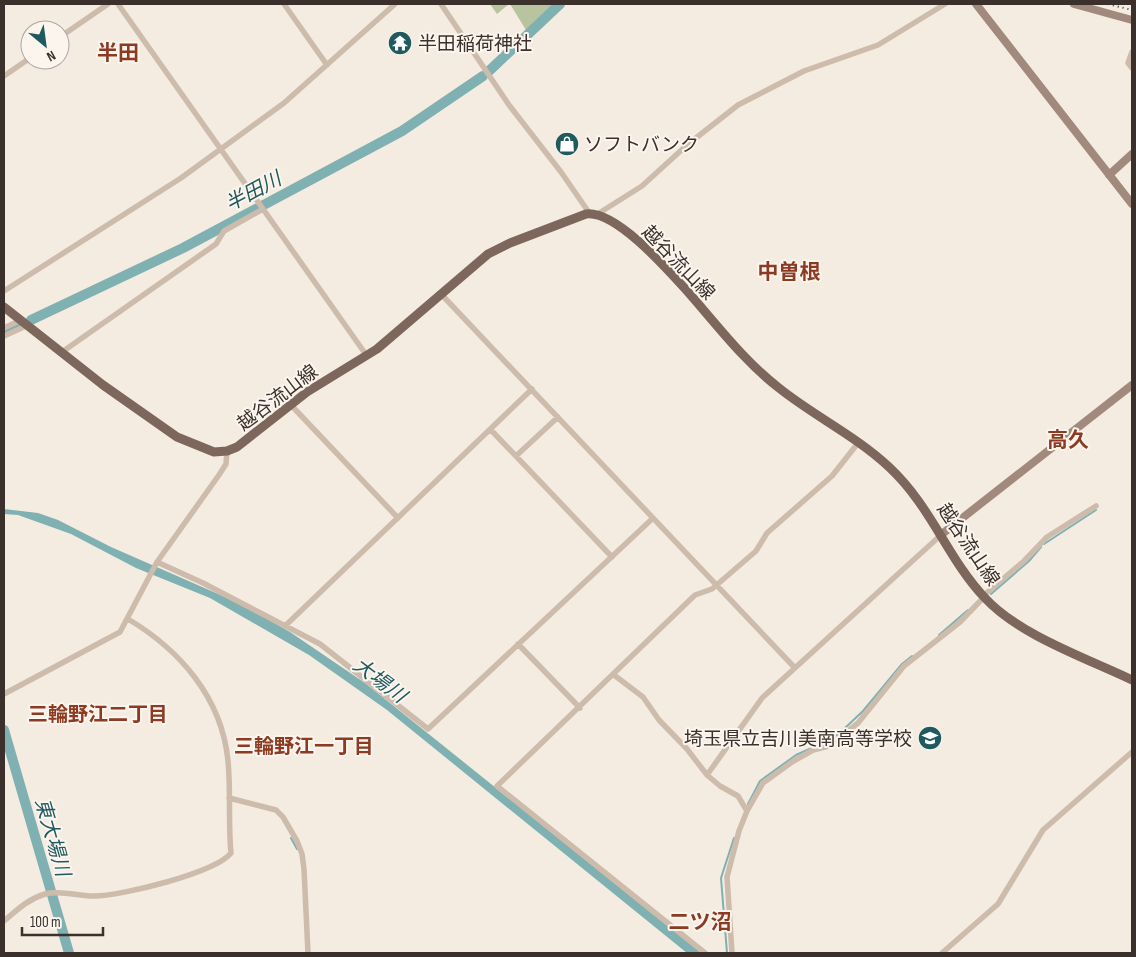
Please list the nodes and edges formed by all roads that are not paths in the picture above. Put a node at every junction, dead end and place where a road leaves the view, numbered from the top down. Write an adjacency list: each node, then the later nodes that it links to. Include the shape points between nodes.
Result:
1 (108, 4): 10 (street)
2 (118, 4): 16 (street)
3 (284, 4): 13 (street)
4 (395, 4): 13 (street)
5 (441, 4): 21 (street, via 508,105)
6 (946, 4): 21 (street, via 878,45 789,77 738,105 642,186)
7 (976, 4): 18 (street)
8 (1074, 4): 9 (street)
9 (1132, 20)
10 (70, 30)
11 (1132, 52): 14 (street, via 1128,63)
12 (20, 65): 15 (street)
13 (327, 65): 16 (street, via 284,103)
14 (1132, 68)
15 (4, 76)
16 (220, 148): 20 (street); 22 (street, via 152,197)
17 (1132, 154): 18 (street)
18 (1109, 175): 19 (street)
19 (1132, 204)
20 (262, 207): 28 (street, via 224,231 216,244); 29 (street)
21 (593, 214): 23 (main road, 越谷流山線, via 496,250); 35 (main road, 越谷流山線, via 649,249 752,364 773,383)
22 (4, 290)
23 (441, 294): 29 (main road, 越谷流山線); 31 (street)
24 (4, 307): 25 (main road, 越谷流山線)
25 (24, 323): 26 (street); 27 (street); 28 (main road, 越谷流山線)
26 (4, 328)
27 (4, 336)
28 (62, 352): 36 (main road, 越谷流山線, via 177,438 206,450)
29 (367, 356): 32 (main road, 越谷流山線)
30 (1132, 385): 41 (street)
31 (532, 389): 33 (street); 34 (street)
32 (290, 404): 36 (main road, 越谷流山線, via 244,443); 39 (street)
33 (558, 417): 37 (street); 40 (street)
34 (491, 430): 37 (street); 39 (street)
35 (858, 443): 41 (main road, 越谷流山線, via 900,477); 44 (street, via 832,476 767,533 756,551)
36 (227, 452): 43 (street, via 226,464)
37 (516, 456): 42 (street)
38 (1096, 506): 45 (street, via 1047,537)
39 (398, 518): 47 (street)
40 (652, 518): 42 (street); 44 (street)
41 (942, 534): 45 (main road, 越谷流山線); 49 (street)
42 (612, 557): 48 (street)
43 (157, 563): 46 (street); 47 (street)
44 (717, 586): 49 (street); 50 (street, via 695,595)
45 (984, 597): 51 (main road, 越谷流山線, via 1020,626); 57 (street, via 960,622 904,666 858,723 829,746 813,750 763,783)
46 (128, 619): 52 (street, via 120,632); 56 (street, via 165,643 204,688 225,741)
47 (285, 626): 48 (street, via 320,644 428,729)
48 (518, 644): 53 (street)
49 (795, 668): 55 (street, via 762,698)
50 (614, 674): 53 (street); 55 (street, via 643,697)
51 (1132, 680)
52 (4, 694)
53 (580, 708): 60 (street, via 497,786)
54 (1132, 752): 62 (street, via 1043,830 998,904)
55 (707, 774): 57 (street, via 738,796)
56 (229, 798): 58 (street, via 231,853 217,865 123,893 96,896 48,893 24,903); 59 (street, via 276,810 297,841 304,869)
57 (746, 809): 61 (street, via 727,877)
58 (4, 921)
59 (308, 953)
60 (705, 953)
61 (732, 953)
62 (942, 953)

